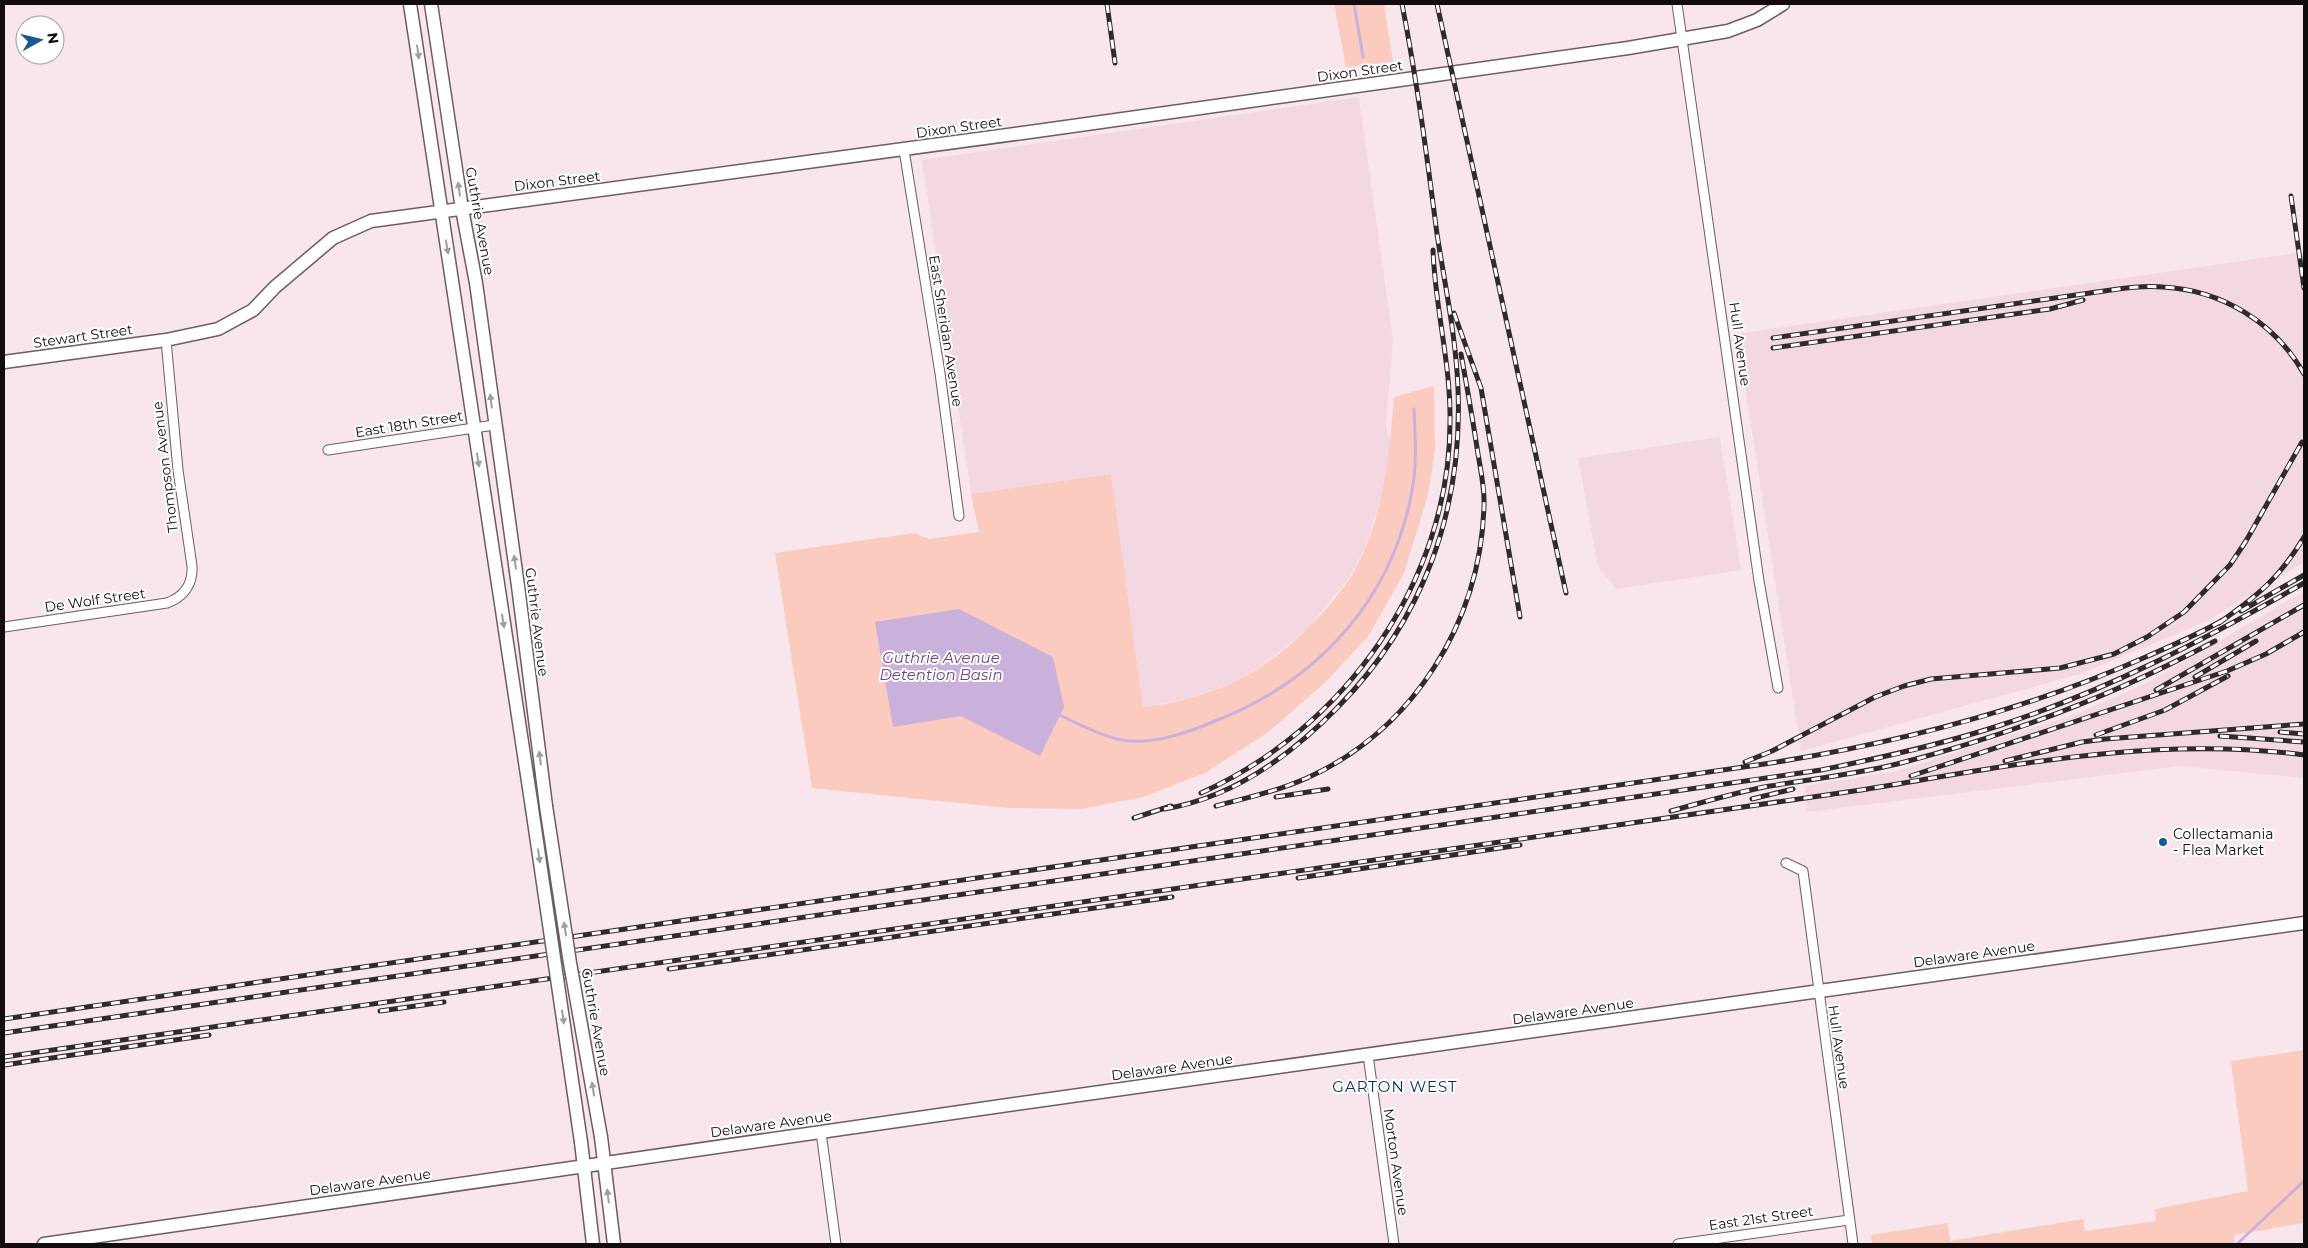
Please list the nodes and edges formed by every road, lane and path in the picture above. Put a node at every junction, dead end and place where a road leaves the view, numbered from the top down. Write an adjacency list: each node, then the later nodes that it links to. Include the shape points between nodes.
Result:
1 (410, 4): 8 (main road, one-way to 8)
2 (431, 4): 7 (main road, Guthrie Avenue, one-way to 2)
3 (1677, 4): 5 (street, Hull Avenue)
4 (1783, 4): 5 (main road, Dixon Street, via 1757,20 1728,31)
5 (1682, 39): 6 (main road, Dixon Street); 17 (street, Hull Avenue, via 1759,580)
6 (904, 150): 7 (main road, Dixon Street); 14 (street, East Sheridan Avenue)
7 (462, 209): 8 (main road, Dixon Street); 11 (main road, Guthrie Avenue, one-way to 7, via 476,282)
8 (441, 212): 9 (main road, Dixon Street, via 371,222 333,238 253,310 218,329); 12 (main road, one-way to 12)
9 (166, 340): 10 (main road, Stewart Street); 15 (street, Thompson Avenue, via 178,470 192,566)
10 (4, 362)
11 (494, 425): 12 (street, East 18th Street); 23 (main road, Guthrie Avenue, one-way to 11, bridge, via 546,806)
12 (473, 428): 13 (street, East 18th Street); 24 (main road, one-way to 24, bridge)
13 (328, 450)
14 (960, 516)
15 (186, 590): 16 (street, De Wolf Street, via 167,603)
16 (4, 626)
17 (1778, 688)
18 (1786, 863): 20 (street, Hull Avenue, via 1803,870)
19 (2304, 923): 20 (main road, Delaware Avenue)
20 (1818, 991): 21 (main road, Delaware Avenue); 25 (street, Hull Avenue)
21 (1368, 1055): 22 (main road, Delaware Avenue); 30 (street, Morton Avenue)
22 (822, 1132): 23 (main road, Delaware Avenue); 29 (street)
23 (604, 1163): 24 (main road, Delaware Avenue); 28 (main road, Guthrie Avenue, one-way to 23)
24 (584, 1166): 26 (main road, Delaware Avenue); 27 (main road)
25 (1849, 1220): 31 (street, East 21st Street); 32 (street, Hull Avenue)
26 (44, 1244)
27 (594, 1244)
28 (614, 1244)
29 (836, 1244)
30 (1394, 1244)
31 (1678, 1244)
32 (1853, 1244)

